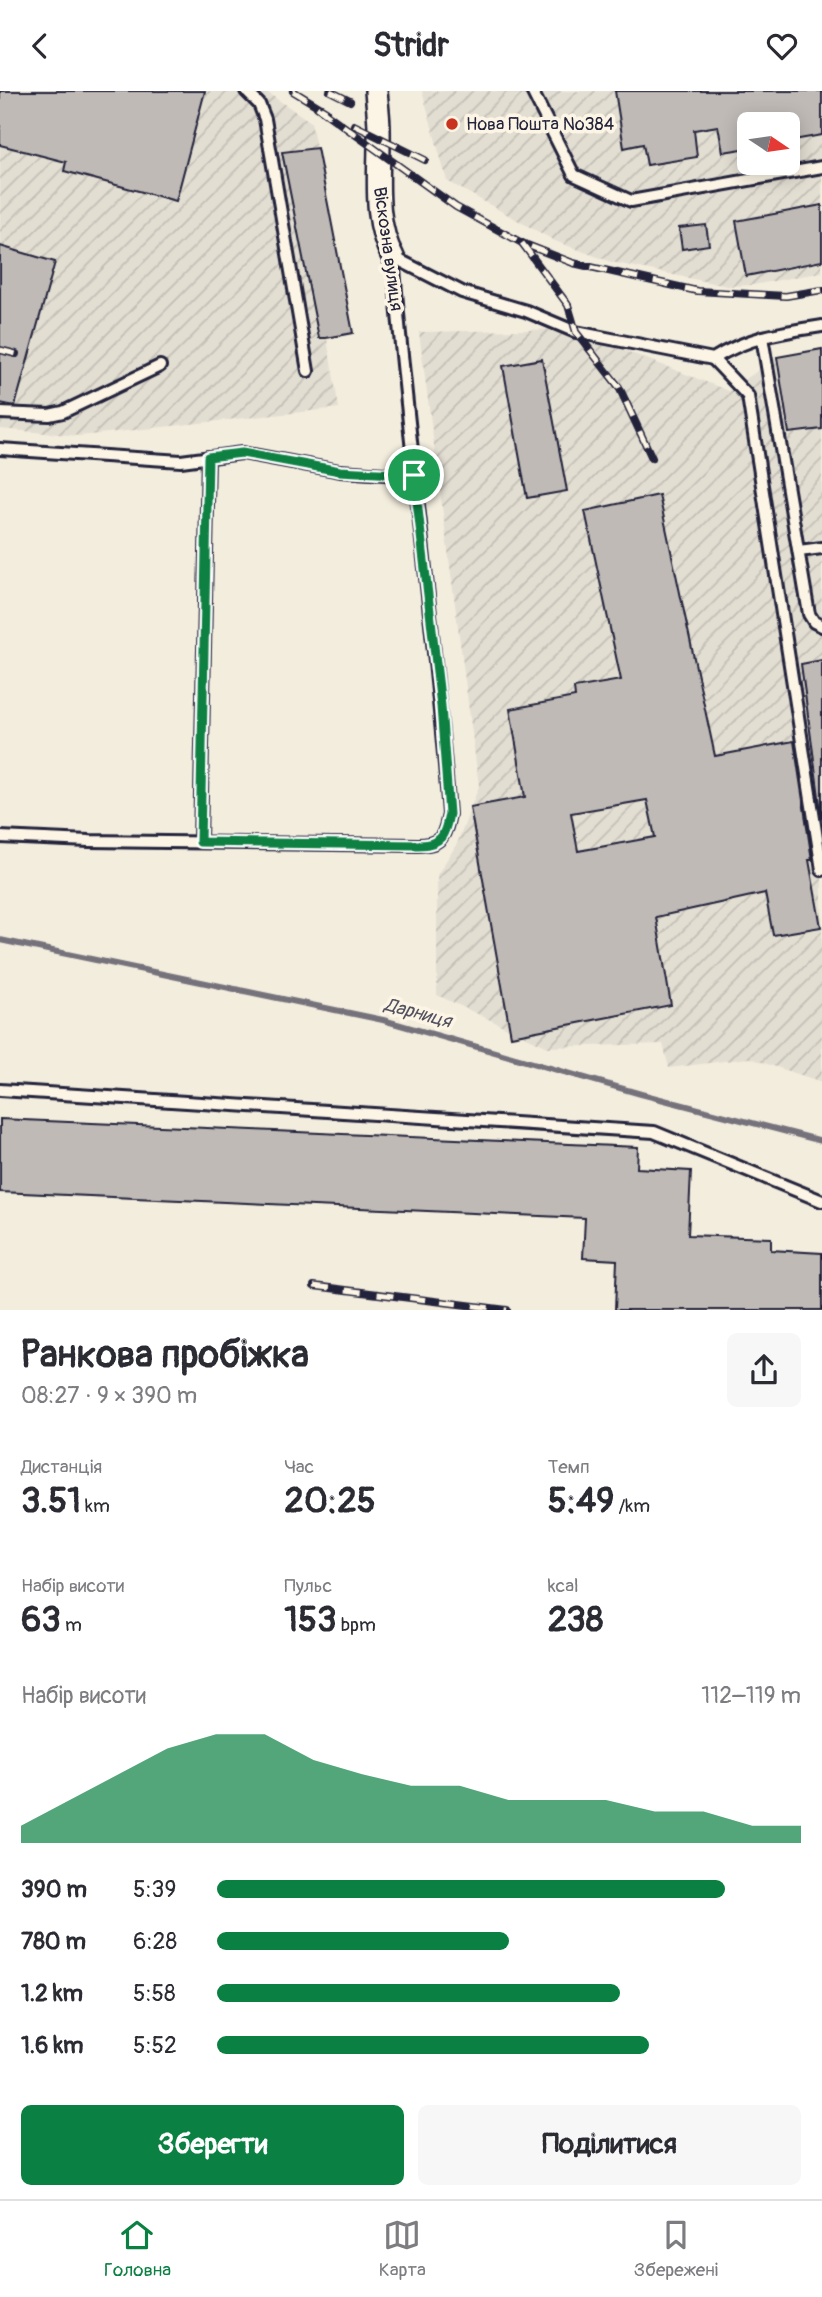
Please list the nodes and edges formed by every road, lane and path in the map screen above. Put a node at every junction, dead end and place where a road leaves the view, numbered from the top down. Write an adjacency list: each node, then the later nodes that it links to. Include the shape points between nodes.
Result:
1 (246, 91): 10 (lane, via 264,111)
2 (376, 91): 5 (street, Віскозна вулиця, via 380,214 384,241)
3 (532, 91): 4 (lane, via 573,175 631,201)
4 (822, 166)
5 (393, 257): 8 (lane, via 462,292 526,311 576,333); 14 (lane, Віскозна вулиця)
6 (822, 326): 7 (lane)
7 (762, 337): 8 (lane, via 734,345); 16 (lane)
8 (713, 359): 18 (lane, via 748,396)
9 (160, 366): 11 (lane, via 64,412)
10 (308, 371)
11 (0, 413)
12 (0, 449): 13 (lane, via 181,461)
13 (208, 457): 14 (lane, via 242,453 340,471); 20 (lane)
14 (414, 475): 20 (lane, Віскозна вулиця, via 449,814 439,841 430,845)
15 (822, 548): 16 (lane)
16 (799, 551): 17 (lane, via 809,614)
17 (822, 626)
18 (818, 819): 21 (lane)
19 (0, 837): 20 (lane)
20 (200, 842)
21 (822, 870)
22 (0, 1090): 23 (lane, via 654,1132)
23 (822, 1201)

